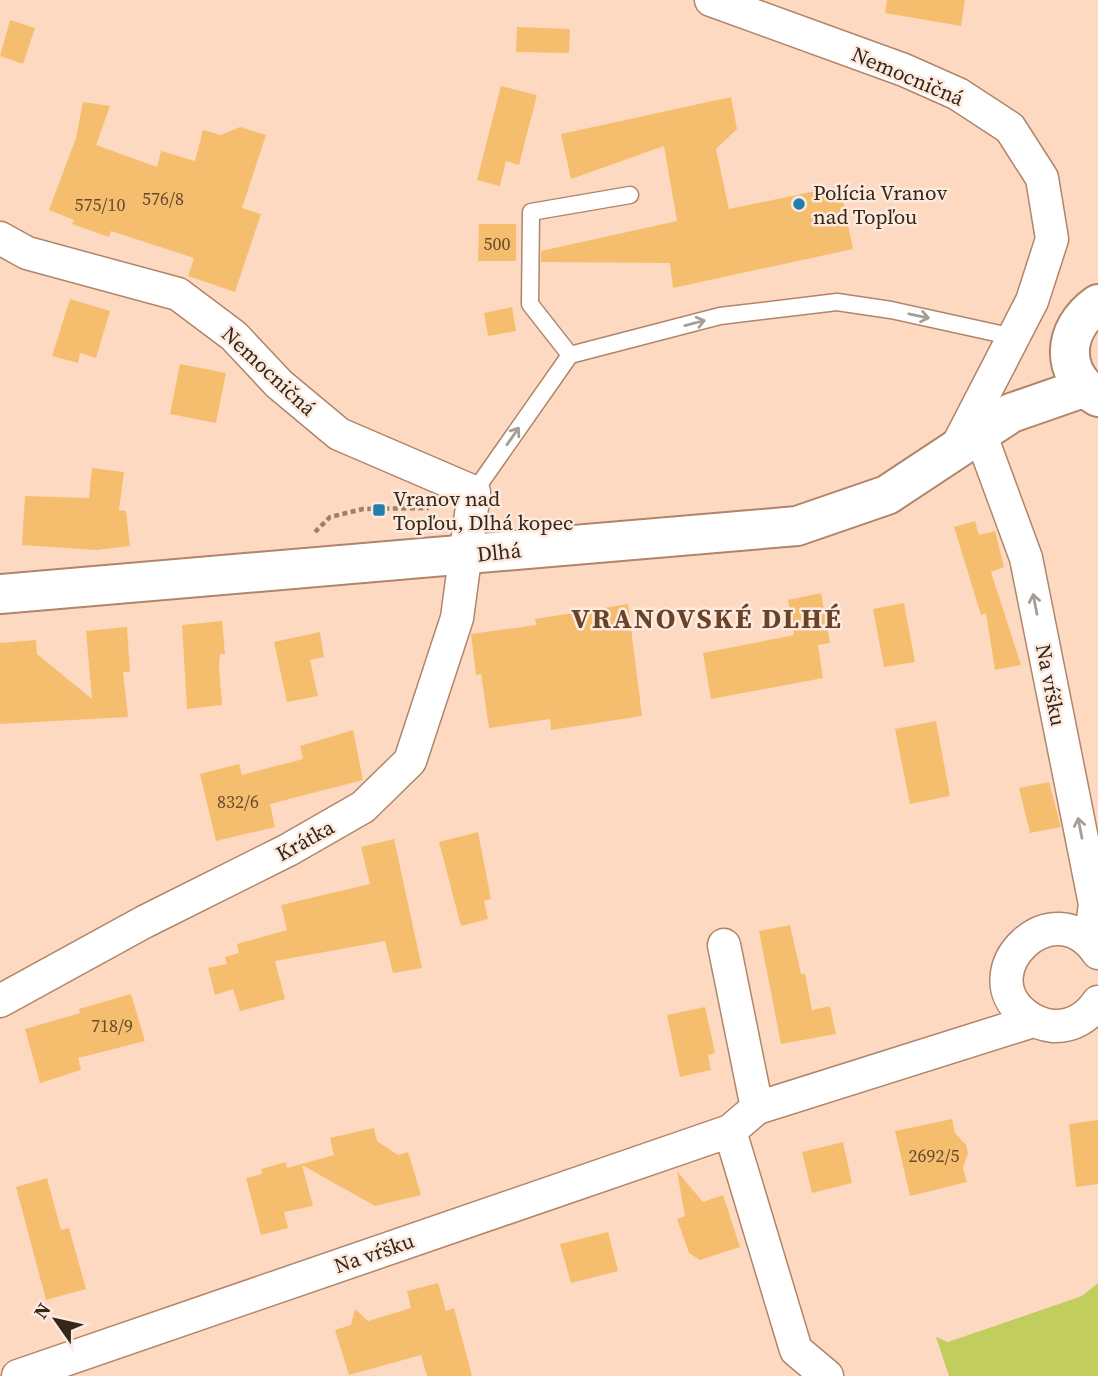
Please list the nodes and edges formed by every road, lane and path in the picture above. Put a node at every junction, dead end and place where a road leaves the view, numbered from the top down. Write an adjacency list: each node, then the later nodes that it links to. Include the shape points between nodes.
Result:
1 (711, 0): 5 (street, Nemocničná, via 904,70 958,94 1010,128 1042,178 1052,239 1032,301)
2 (630, 195): 7 (lane, via 531,212 530,304)
3 (0, 238): 11 (street, Nemocničná, via 27,253 178,294 234,336 279,384 339,434)
4 (1097, 304): 6 (street, via 1079,323)
5 (1000, 334): 7 (lane, one-way to 5, via 720,316 837,302); 8 (street, Nemocničná)
6 (1072, 340): 9 (street, via 1071,366); 10 (street)
7 (570, 355): 11 (lane, one-way to 7)
8 (998, 372): 10 (street); 10 (street, via 991,402 996,412)
9 (1090, 392): 10 (street)
10 (982, 432): 14 (street, Dlhá, via 887,495 797,526); 17 (street, Na vŕšku, one-way to 10, via 1095,904 1026,558)
11 (474, 492): 14 (street)
12 (437, 508): 13 (path, via 363,509 330,517)
13 (308, 540)
14 (465, 556): 15 (street, Dlhá); 18 (street, Krátka, via 457,618 410,761 363,807)
15 (0, 594)
16 (724, 944): 21 (street)
17 (1094, 948): 20 (street, via 1074,933 1057,929 1038,932 1023,942 1007,975 1018,1009)
18 (0, 1001)
19 (1097, 1008): 20 (street, via 1059,1026)
20 (1033, 1021): 21 (street, Na vŕšku)
21 (757, 1108): 22 (street, Na vŕšku)
22 (730, 1131): 23 (street, Na vŕšku); 24 (street, via 796,1350)
23 (18, 1376)
24 (827, 1376)

